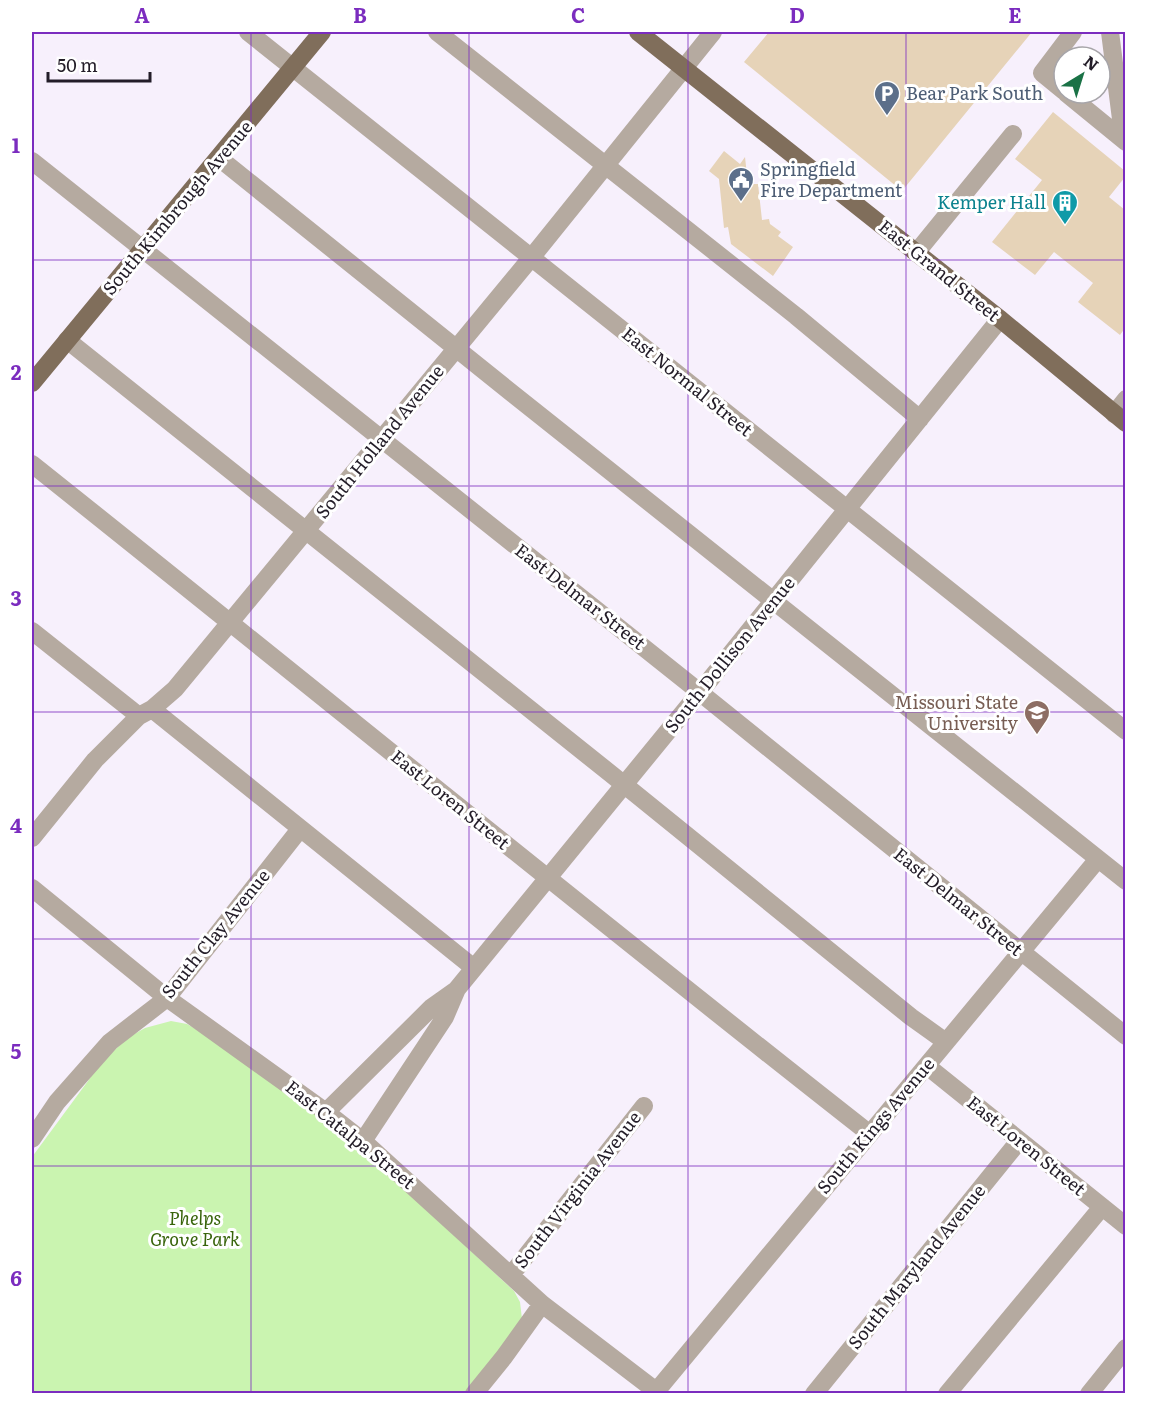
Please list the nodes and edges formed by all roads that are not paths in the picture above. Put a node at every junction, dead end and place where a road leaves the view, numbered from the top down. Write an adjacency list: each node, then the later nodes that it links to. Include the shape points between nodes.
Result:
1 (248, 32): 10 (street, East Normal Street)
2 (322, 32): 10 (main road, South Kimbrough Avenue)
3 (437, 32): 19 (street)
4 (638, 32): 11 (main road, East Grand Street)
5 (713, 32): 11 (street, South Holland Avenue)
6 (1073, 32): 8 (street)
7 (1110, 32): 14 (street, via 1121,120)
8 (1063, 45)
9 (1052, 60): 12 (street, via 1042,73)
10 (293, 67): 17 (main road, South Kimbrough Avenue); 22 (street, East Normal Street)
11 (684, 68): 19 (street, South Holland Avenue); 21 (main road, East Grand Street)
12 (1052, 81)
13 (1081, 105): 16 (street)
14 (1125, 123)
15 (1013, 134): 21 (street)
16 (1125, 142)
17 (219, 158): 20 (main road, South Kimbrough Avenue); 25 (street)
18 (32, 160): 20 (street, East Delmar Street)
19 (606, 165): 22 (street, South Holland Avenue); 29 (street)
20 (143, 250): 24 (main road, South Kimbrough Avenue); 30 (street, East Delmar Street)
21 (916, 253): 23 (main road, East Grand Street)
22 (531, 258): 25 (street, South Holland Avenue); 32 (street, East Normal Street)
23 (1000, 319): 28 (main road, East Grand Street); 29 (street, South Dollison Avenue)
24 (67, 340): 26 (main road, South Kimbrough Avenue); 33 (street)
25 (457, 348): 30 (street, South Holland Avenue); 34 (street)
26 (32, 382)
27 (1125, 399): 28 (street)
28 (1120, 418)
29 (920, 419): 32 (street, South Dollison Avenue)
30 (382, 440): 33 (street, South Holland Avenue); 37 (street, East Delmar Street)
31 (32, 464): 35 (street, East Loren Street)
32 (848, 510): 34 (street, South Dollison Avenue); 39 (street, East Normal Street)
33 (306, 532): 35 (street, South Holland Avenue); 40 (street)
34 (774, 601): 37 (street, South Dollison Avenue); 43 (street)
35 (231, 623): 38 (street, South Holland Avenue, via 176,689); 44 (street, East Loren Street)
36 (32, 631): 38 (street)
37 (700, 692): 40 (street, South Dollison Avenue); 47 (street, East Delmar Street)
38 (146, 712): 41 (street); 42 (street, South Holland Avenue, via 95,760)
39 (1125, 731)
40 (624, 784): 44 (street, South Dollison Avenue); 52 (street)
41 (300, 829): 48 (street); 50 (street, South Clay Avenue)
42 (32, 838)
43 (1098, 859): 45 (street); 47 (street, South Kings Avenue)
44 (546, 878): 48 (street, South Dollison Avenue); 56 (street, East Loren Street)
45 (1125, 882)
46 (32, 888): 50 (street, East Catalpa Street)
47 (1020, 952): 51 (street, East Delmar Street); 52 (street, South Kings Avenue)
48 (474, 968): 49 (street, South Dollison Avenue)
49 (457, 989): 55 (street, South Dollison Avenue, via 432,1007); 58 (street, South Dollison Avenue, via 445,1017)
50 (167, 998): 55 (street, East Catalpa Street); 57 (street, South Clay Avenue, via 110,1042 57,1102)
51 (1125, 1036)
52 (946, 1042): 53 (street, South Kings Avenue)
53 (927, 1066): 56 (street, South Kings Avenue); 59 (street, East Loren Street)
54 (644, 1106): 62 (street, South Virginia Avenue)
55 (327, 1112): 58 (street, East Catalpa Street)
56 (870, 1134): 65 (street, South Kings Avenue)
57 (32, 1139)
58 (363, 1141): 62 (street, East Catalpa Street)
59 (1019, 1141): 60 (street, East Loren Street); 67 (street, South Maryland Avenue)
60 (1102, 1207): 61 (street, East Loren Street); 68 (street)
61 (1125, 1226)
62 (511, 1275): 63 (street, East Catalpa Street)
63 (542, 1304): 65 (street, East Catalpa Street); 66 (street)
64 (1125, 1348): 69 (street)
65 (657, 1393)
66 (474, 1394)
67 (814, 1394)
68 (947, 1394)
69 (1089, 1394)

